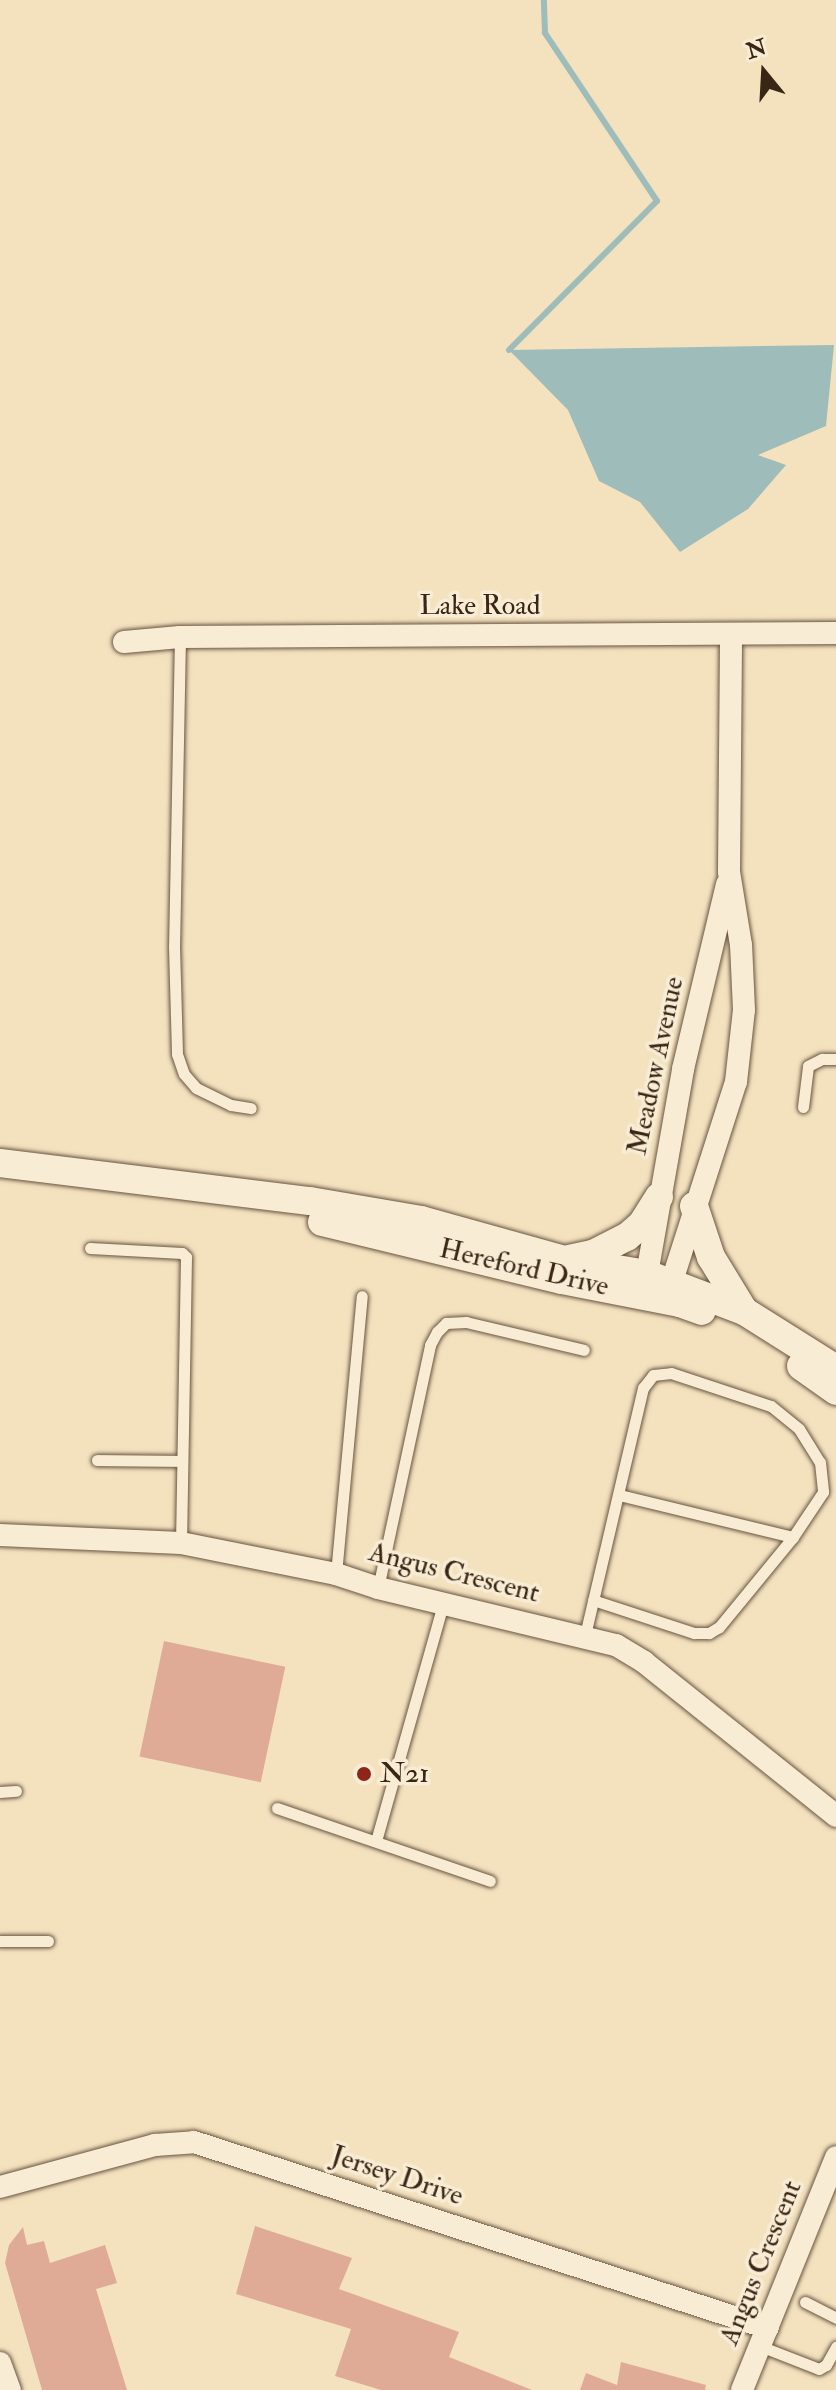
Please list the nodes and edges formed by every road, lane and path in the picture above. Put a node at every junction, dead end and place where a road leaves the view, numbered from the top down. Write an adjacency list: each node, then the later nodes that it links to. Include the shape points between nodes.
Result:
1 (836, 633): 2 (street, Lake Road)
2 (731, 635): 3 (street, Lake Road); 5 (street, Meadow Avenue)
3 (180, 637): 4 (street, Lake Road); 8 (lane, via 177,1054 196,1088 231,1105)
4 (124, 642)
5 (729, 872): 11 (street, Meadow Avenue); 12 (street, Meadow Avenue, via 741,945 744,1010 736,1082)
6 (836, 1059): 7 (lane, via 808,1066)
7 (803, 1107)
8 (251, 1108)
9 (0, 1163): 10 (street, Hereford Drive)
10 (194, 1188): 14 (street, Hereford Drive, via 421,1220); 15 (street, Hereford Drive, via 297,1216)
11 (659, 1197): 14 (street, via 627,1237 593,1254); 15 (street, Meadow Avenue)
12 (694, 1206): 15 (street, Meadow Avenue, via 684,1240); 17 (street, via 711,1257)
13 (90, 1248): 22 (lane, via 186,1257)
14 (564, 1260): 15 (street, Hereford Drive)
15 (657, 1287): 17 (street, Hereford Drive); 20 (street, Hereford Drive, via 745,1329)
16 (362, 1296): 27 (lane)
17 (744, 1311): 19 (street, Hereford Drive)
18 (584, 1350): 28 (lane, via 466,1322 446,1323 437,1332)
19 (836, 1369)
20 (836, 1391)
21 (97, 1460): 22 (lane)
22 (182, 1461): 26 (lane)
23 (619, 1495): 25 (lane); 25 (lane, via 643,1388 653,1375 671,1373 771,1406 799,1429 820,1462 823,1492); 29 (lane)
24 (0, 1535): 26 (street, Angus Crescent)
25 (793, 1537): 29 (lane, via 709,1633 694,1633)
26 (181, 1543): 27 (street, Angus Crescent)
27 (336, 1574): 28 (street, Angus Crescent)
28 (378, 1588): 30 (street, Angus Crescent)
29 (593, 1600): 31 (lane)
30 (443, 1604): 31 (street, Angus Crescent); 36 (lane)
31 (585, 1635): 35 (street, Angus Crescent, via 644,1662)
32 (16, 1791): 33 (lane)
33 (0, 1792)
34 (277, 1808): 36 (lane)
35 (836, 1816)
36 (376, 1841): 37 (lane)
37 (490, 1881)
38 (0, 1941): 39 (lane)
39 (48, 1941)
40 (836, 2157): 44 (street, Angus Crescent)
41 (1, 2189): 44 (street, Jersey Drive, via 155,2145 194,2142)
42 (805, 2302): 43 (lane)
43 (836, 2318)
44 (764, 2337): 45 (lane, via 819,2369); 48 (street, Angus Crescent)
45 (836, 2347)
46 (0, 2363): 47 (street)
47 (10, 2390)
48 (742, 2390)

